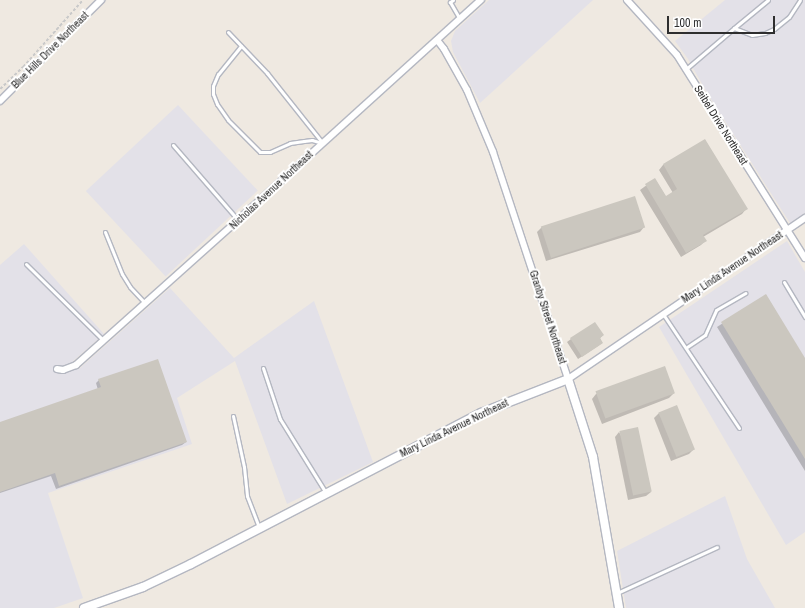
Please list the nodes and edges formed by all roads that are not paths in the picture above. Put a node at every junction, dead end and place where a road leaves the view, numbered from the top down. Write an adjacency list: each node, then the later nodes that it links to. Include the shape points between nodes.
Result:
1 (100, 0): 13 (street, Blue Hills Drive Northeast)
2 (481, 0): 7 (street, Nicholas Avenue Northeast)
3 (627, 0): 12 (street, Seibel Drive Northeast, via 666,42)
4 (768, 0): 8 (lane)
5 (800, 0): 8 (lane, via 782,24 765,33 752,35)
6 (451, 1): 7 (lane)
7 (460, 19): 10 (street, Nicholas Avenue Northeast)
8 (734, 28): 12 (lane)
9 (228, 32): 11 (lane)
10 (437, 40): 14 (street, Nicholas Avenue Northeast); 31 (street, Granby Street Northeast, via 467,90 493,152)
11 (241, 46): 14 (lane, via 267,73); 14 (lane, via 218,74 213,86 216,104 228,120 260,152 270,152 290,143 312,140)
12 (686, 69): 18 (street, Seibel Drive Northeast)
13 (0, 101)
14 (322, 143): 17 (street, Nicholas Avenue Northeast)
15 (172, 144): 17 (lane)
16 (805, 218): 18 (street, Mary Linda Avenue Northeast)
17 (238, 220): 24 (street, Nicholas Avenue Northeast)
18 (787, 230): 20 (street, Seibel Drive Northeast); 25 (street, Mary Linda Avenue Northeast)
19 (105, 232): 24 (lane, via 122,274)
20 (805, 258)
21 (26, 264): 27 (lane)
22 (784, 282): 26 (lane)
23 (746, 293): 28 (lane, via 716,310 705,335)
24 (145, 303): 27 (street, Nicholas Avenue Northeast)
25 (663, 314): 28 (lane); 31 (street, Mary Linda Avenue Northeast)
26 (805, 317)
27 (103, 340): 30 (street, Nicholas Avenue Northeast, via 71,368)
28 (687, 347): 33 (lane)
29 (263, 368): 34 (lane, via 280,419)
30 (57, 369)
31 (568, 379): 34 (street, Mary Linda Avenue Northeast, via 481,413); 37 (street, Granby Street Northeast, via 593,457)
32 (233, 416): 35 (lane, via 244,467 247,496)
33 (739, 428)
34 (326, 493): 35 (street, Mary Linda Avenue Northeast)
35 (259, 528): 38 (street, Mary Linda Avenue Northeast, via 143,587)
36 (717, 547): 37 (lane)
37 (617, 594): 39 (street, Granby Street Northeast)
38 (84, 608)
39 (619, 608)

